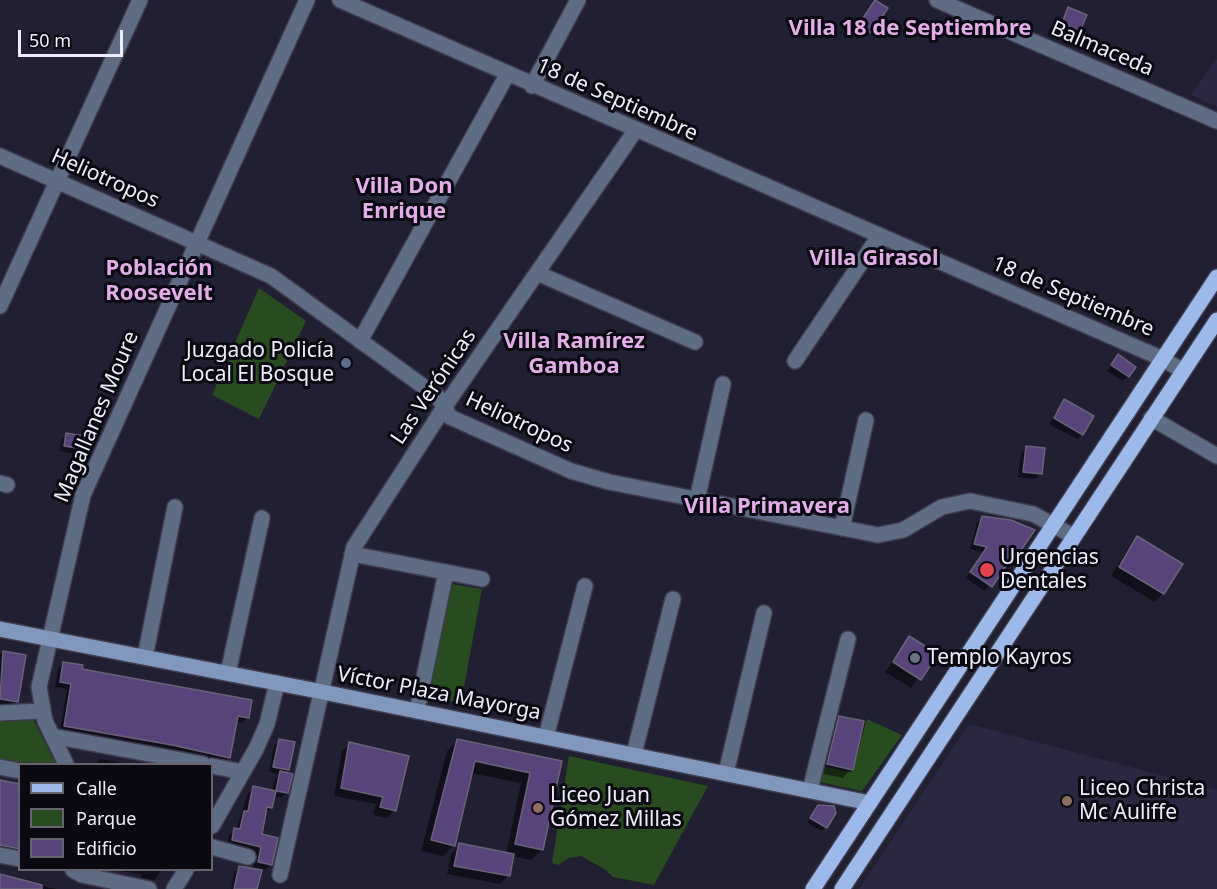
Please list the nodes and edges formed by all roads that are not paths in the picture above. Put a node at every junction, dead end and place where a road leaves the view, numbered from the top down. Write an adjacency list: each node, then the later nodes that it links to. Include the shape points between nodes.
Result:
1 (140, 0): 12 (street)
2 (307, 0): 14 (street, Magallanes Moure)
3 (340, 0): 6 (street, 18 de Septiembre)
4 (578, 0): 8 (street)
5 (937, 0): 9 (street, Balmaceda)
6 (362, 4): 7 (street, 18 de Septiembre)
7 (507, 75): 8 (street, 18 de Septiembre); 19 (street)
8 (532, 86): 10 (street, 18 de Septiembre)
9 (1217, 121)
10 (635, 130): 13 (street, 18 de Septiembre); 15 (street, Las Verónicas)
11 (0, 156): 12 (street, Heliotropos)
12 (58, 181): 14 (street, Heliotropos); 17 (street)
13 (879, 236): 21 (street, 18 de Septiembre); 22 (street)
14 (196, 242): 19 (street, Heliotropos, via 271,276); 42 (street, Magallanes Moure, via 86,486)
15 (537, 273): 20 (street); 25 (street, Las Verónicas)
16 (1217, 277): 21 (main road)
17 (0, 306)
18 (1217, 320): 23 (main road)
19 (360, 341): 25 (street, Heliotropos)
20 (695, 342)
21 (1163, 359): 23 (street, 18 de Septiembre); 32 (main road)
22 (795, 361)
23 (1183, 371): 26 (main road)
24 (723, 384): 29 (street)
25 (445, 406): 29 (street, Heliotropos, via 450,417 571,471 609,483); 35 (street, Las Verónicas)
26 (1152, 418): 28 (street); 34 (main road)
27 (866, 420): 33 (street)
28 (1217, 456)
29 (697, 500): 33 (street, Heliotropos)
30 (175, 507): 44 (street)
31 (262, 518): 45 (street)
32 (1053, 524): 33 (street, Heliotropos, via 1018,510 970,501 942,507 895,533 878,535); 34 (street, Heliotropos); 62 (main road)
33 (842, 528)
34 (1073, 536): 64 (main road)
35 (351, 554): 36 (street); 47 (street, Las Verónicas)
36 (446, 572): 37 (street); 49 (street)
37 (482, 579)
38 (585, 586): 52 (street)
39 (673, 599): 53 (street)
40 (764, 613): 60 (street)
41 (0, 629): 42 (street, Víctor Plaza Mayorga)
42 (48, 639): 44 (street, Víctor Plaza Mayorga); 48 (street, Magallanes Moure, via 39,687)
43 (848, 639): 61 (street)
44 (145, 657): 45 (street, Víctor Plaza Mayorga)
45 (228, 673): 46 (street, Víctor Plaza Mayorga)
46 (277, 683): 47 (street, Víctor Plaza Mayorga); 59 (street, via 267,724)
47 (323, 692): 49 (street, Víctor Plaza Mayorga); 71 (street, Las Verónicas)
48 (41, 711): 50 (street); 51 (street, Magallanes Moure)
49 (417, 711): 52 (street, Víctor Plaza Mayorga)
50 (0, 713)
51 (52, 736): 54 (street, Magallanes Moure); 55 (street)
52 (546, 737): 53 (street, Víctor Plaza Mayorga)
53 (634, 754): 60 (street, Víctor Plaza Mayorga)
54 (65, 763)
55 (193, 763)
56 (213, 766): 59 (street)
57 (0, 767): 58 (street)
58 (18, 771)
59 (243, 772): 63 (street)
60 (726, 773): 61 (street, Víctor Plaza Mayorga)
61 (810, 790): 62 (street, Víctor Plaza Mayorga)
62 (870, 803): 64 (main road); 74 (main road)
63 (213, 824)
64 (878, 833): 75 (main road)
65 (213, 847): 67 (street)
66 (0, 855): 68 (street)
67 (248, 857)
68 (18, 859)
69 (75, 871): 72 (street)
70 (185, 871): 73 (street)
71 (280, 875)
72 (149, 889)
73 (174, 889)
74 (813, 889)
75 (842, 889)

